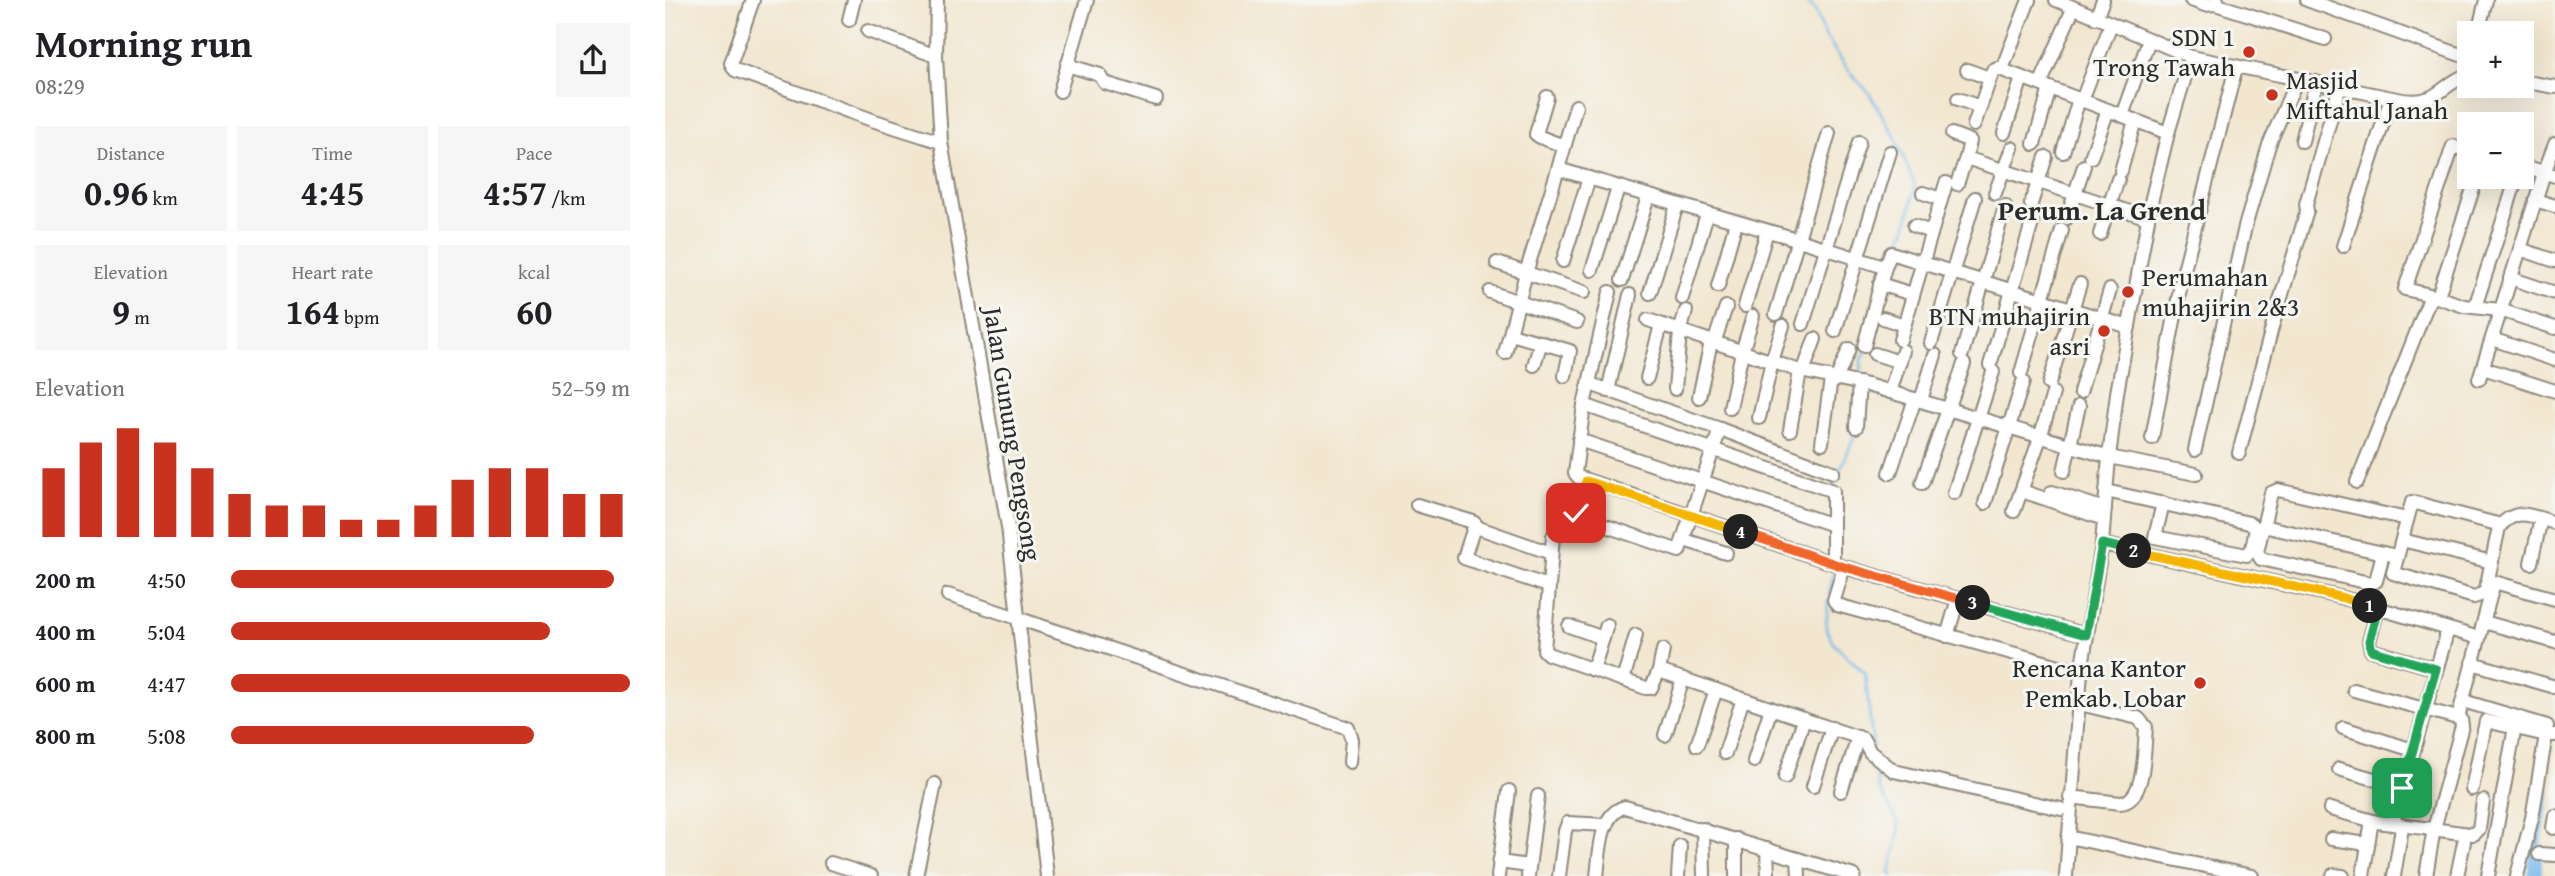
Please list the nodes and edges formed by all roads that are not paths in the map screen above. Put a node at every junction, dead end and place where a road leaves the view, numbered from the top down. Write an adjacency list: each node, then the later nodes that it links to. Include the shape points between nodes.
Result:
1 (753, 0): 53 (street, via 732,68)
2 (854, 0): 14 (street)
3 (937, 0): 21 (street, Jalan Gunung Pengsong)
4 (1087, 0): 24 (street)
5 (2029, 0): 23 (street)
6 (2056, 0): 12 (street)
7 (2102, 0): 13 (street)
8 (2192, 0): 11 (street, via 2205,5)
9 (2307, 0): 20 (street)
10 (2486, 0): 15 (street)
11 (2216, 2): 18 (street)
12 (2073, 9): 13 (street); 33 (street)
13 (2096, 18): 16 (street)
14 (849, 20)
15 (2481, 21)
16 (2111, 24): 19 (street); 38 (street)
17 (868, 32): 21 (street)
18 (2325, 39)
19 (2149, 40): 22 (street); 45 (street)
20 (2457, 54)
21 (936, 56): 53 (street, Jalan Gunung Pengsong)
22 (2191, 57): 25 (street); 50 (street)
23 (2004, 64)
24 (1067, 65): 36 (street); 40 (street)
25 (2236, 67): 29 (street); 174 (street, via 2182,278)
26 (1967, 70): 27 (street)
27 (1989, 78): 28 (street, via 1995,68); 43 (street)
28 (2022, 78): 33 (street); 49 (street)
29 (2297, 79): 31 (street); 179 (street, via 2269,145 2245,227)
30 (2457, 80): 39 (street, via 2430,98)
31 (2316, 82): 34 (street); 52 (street)
32 (2534, 83): 35 (street)
33 (2046, 84): 38 (street); 55 (street)
34 (2340, 86): 39 (street); 180 (street)
35 (2555, 87)
36 (1060, 91)
37 (1547, 97): 57 (street, via 1537,134)
38 (2082, 97): 44 (street); 61 (street)
39 (2391, 98): 91 (street)
40 (1156, 99)
41 (1958, 99): 43 (street)
42 (1576, 106): 57 (street)
43 (1980, 107): 47 (street)
44 (2108, 110): 46 (street); 74 (street)
45 (2124, 110)
46 (2135, 120): 50 (street); 80 (street)
47 (1974, 125)
48 (1829, 133): 90 (street)
49 (2004, 133)
50 (2168, 133): 84 (street)
51 (1952, 134): 63 (street, via 1970,141)
52 (2302, 141)
53 (941, 142): 222 (street, Jalan Gunung Pengsong, via 1003,489)
54 (1860, 142): 92 (street)
55 (2034, 144)
56 (2555, 144): 66 (street)
57 (1564, 146): 64 (street)
58 (2457, 147): 118 (street, via 2453,146 2405,289)
59 (2012, 148): 65 (street)
60 (1889, 152): 94 (street)
61 (2063, 152)
62 (2046, 157): 68 (street)
63 (1966, 158): 65 (street); 77 (street)
64 (1558, 169): 67 (street); 102 (street)
65 (2003, 170): 68 (street); 73 (street)
66 (2549, 174): 78 (street)
67 (1589, 178): 69 (street); 95 (street)
68 (2038, 181): 74 (street); 109 (street)
69 (1618, 188): 75 (street); 100 (street)
70 (2473, 189): 118 (street)
71 (2513, 189): 122 (street)
72 (1923, 193): 77 (street)
73 (1995, 193)
74 (2075, 194): 80 (street); 119 (street)
75 (1648, 197): 79 (street); 104 (street)
76 (1975, 198): 101 (street)
77 (1941, 199): 88 (street)
78 (2535, 200): 82 (street); 93 (street)
79 (1677, 205): 83 (street); 114 (street)
80 (2111, 205): 84 (street); 89 (street)
81 (2005, 206): 105 (street)
82 (2555, 206)
83 (1707, 214): 85 (street); 135 (street)
84 (2148, 218): 132 (street)
85 (1736, 222): 87 (street); 108 (street)
86 (1913, 226): 88 (street)
87 (1767, 231): 90 (street); 144 (street)
88 (1931, 232): 96 (street)
89 (2100, 234)
90 (1796, 239): 92 (street); 125 (street)
91 (2343, 246)
92 (1826, 248): 94 (street); 129 (street)
93 (2520, 249): 97 (street); 103 (street)
94 (1856, 259): 99 (street); 134 (street)
95 (1563, 261)
96 (1921, 261): 99 (street, via 1895,254); 101 (street); 116 (street)
97 (2555, 261)
98 (1497, 263): 102 (street)
99 (1885, 267): 107 (street)
100 (1592, 270)
101 (1952, 271): 105 (street); 162 (street)
102 (1526, 273): 112 (street); 120 (street)
103 (2510, 278): 115 (street); 124 (street)
104 (1622, 280)
105 (1982, 281): 109 (street); 166 (street)
106 (2080, 284): 123 (street)
107 (1885, 285): 116 (street); 141 (street)
108 (1718, 286)
109 (2011, 289): 119 (street); 167 (street)
110 (2110, 290): 127 (street)
111 (1490, 292): 120 (street)
112 (1584, 292)
113 (1610, 292): 154 (street)
114 (1650, 293)
115 (2555, 293)
116 (1912, 294): 131 (street)
117 (1630, 295): 157 (street)
118 (2436, 296): 122 (street); 188 (street, via 2423,316)
119 (2042, 299): 123 (street); 170 (street)
120 (1518, 303): 128 (street); 136 (street)
121 (1726, 307): 140 (street)
122 (2475, 307): 124 (street)
123 (2071, 309): 127 (street); 173 (street)
124 (2500, 310): 133 (street); 138 (street)
125 (1776, 314)
126 (1883, 318): 131 (street)
127 (2101, 318): 132 (street); 160 (street)
128 (1577, 322)
129 (1803, 324)
130 (1783, 326): 148 (street)
131 (1903, 326): 143 (street)
132 (2129, 327): 181 (street)
133 (2555, 328)
134 (1835, 331)
135 (1680, 332): 140 (street); 152 (street, via 1654,322); 156 (street)
136 (1511, 334): 139 (street); 145 (street)
137 (1815, 339): 150 (street)
138 (2491, 339): 147 (street); 158 (street, via 2481,373)
139 (1541, 342): 149 (street); 151 (street, via 1570,351)
140 (1712, 342): 144 (street); 161 (street)
141 (1864, 346)
142 (1849, 349): 153 (street)
143 (1901, 351): 146 (street); 159 (street)
144 (1742, 352): 148 (street); 165 (street)
145 (1506, 353)
146 (1875, 354)
147 (2555, 360)
148 (1772, 361): 150 (street); 168 (street)
149 (1534, 365)
150 (1801, 372): 153 (street); 172 (street)
151 (1565, 376)
152 (1647, 378)
153 (1834, 380): 155 (street); 176 (street)
154 (1590, 384): 157 (street); 163 (street)
155 (1863, 384): 159 (street); 169 (street)
156 (1675, 388)
157 (1608, 391): 171 (street)
158 (2555, 391)
159 (1890, 392): 162 (street)
160 (2080, 392)
161 (1699, 397)
162 (1918, 400): 166 (street); 184 (street)
163 (1584, 405): 175 (street); 178 (street)
164 (2079, 406): 177 (street)
165 (1730, 408)
166 (1948, 408): 167 (street); 189 (street)
167 (1978, 417): 170 (street); 192 (street)
168 (1759, 418)
169 (1856, 427)
170 (2008, 427): 173 (street); 193 (street)
171 (1720, 429): 178 (street); 183 (street)
172 (1790, 430)
173 (2040, 438): 177 (street); 190 (street)
174 (2152, 438)
175 (1579, 440): 186 (street, via 1575,473); 187 (street)
176 (1822, 443)
177 (2070, 446): 181 (street); 182 (street)
178 (1714, 449): 187 (street); 203 (street, via 1831,490)
179 (2195, 450)
180 (2239, 453)
181 (2109, 457): 185 (street); 191 (street)
182 (2064, 471)
183 (1833, 472)
184 (1891, 473)
185 (2196, 474)
186 (1586, 481): 198 (street); 207 (street, via 1578,517 1678,550)
187 (1703, 482): 198 (street); 203 (street)
188 (2357, 482)
189 (1922, 483)
190 (2023, 487): 196 (street); 197 (street)
191 (2106, 491): 194 (street); 197 (street)
192 (1954, 493)
193 (1985, 503)
194 (2163, 503): 194 (street, via 2249,523 2256,528 2252,549 2247,555 2155,537)
195 (1417, 505): 202 (street)
196 (2014, 511)
197 (2104, 514): 209 (street)
198 (1691, 516): 207 (street); 216 (street)
199 (2407, 519): 204 (street, via 2412,502); 205 (street, via 2278,490 2271,494); 208 (street)
200 (2541, 519): 201 (street); 204 (street, via 2515,514); 215 (street)
201 (2555, 523)
202 (1475, 524): 210 (street); 217 (street, via 1464,558)
203 (1833, 525): 216 (street)
204 (2501, 525): 214 (street)
205 (2263, 526): 212 (street); 212 (street, via 2257,552 2261,559 2370,583 2376,581)
206 (1553, 536): 210 (street)
207 (1684, 540): 211 (street)
208 (2402, 540): 213 (street); 214 (street)
209 (2102, 544): 221 (street); 228 (street)
210 (1551, 553): 217 (street)
211 (1726, 553)
212 (2383, 553): 213 (street)
213 (2397, 556): 214 (street, via 2393,573 2474,597 2486,589)
214 (2492, 562)
215 (2531, 563)
216 (1838, 565): 219 (street); 229 (street, via 1837,606)
217 (1548, 586): 236 (street, via 1544,650)
218 (949, 595): 222 (street)
219 (1958, 599): 228 (street); 229 (street)
220 (2555, 599): 223 (street, via 2496,581)
221 (2378, 609): 226 (street); 235 (street, via 2371,650)
222 (1017, 616): 261 (street, via 1348,728); 297 (street, Jalan Gunung Pengsong)
223 (2484, 622): 231 (street); 232 (street)
224 (1607, 625): 230 (street)
225 (1569, 626): 230 (street)
226 (2448, 629): 231 (street); 235 (street)
227 (1636, 635): 240 (street)
228 (2086, 635): 238 (street)
229 (1947, 636): 238 (street)
230 (1603, 638): 236 (street)
231 (2479, 638): 234 (street)
232 (2555, 642)
233 (1663, 650): 237 (street)
234 (2472, 663): 241 (street); 245 (street)
235 (2436, 669): 248 (street)
236 (1593, 670): 240 (street)
237 (1659, 671): 239 (street); 240 (street, via 1651,688)
238 (2081, 672): 246 (street)
239 (1683, 679): 242 (street); 255 (street)
240 (1623, 680)
241 (2555, 687)
242 (1716, 690): 244 (street); 257 (street)
243 (2354, 690): 248 (street)
244 (1743, 699): 247 (street); 259 (street)
245 (2463, 701): 249 (street); 254 (street)
246 (2080, 704): 271 (street); 271 (street, via 2138,718 2146,727 2140,782 2132,799 2120,803)
247 (1770, 708): 250 (street); 260 (street)
248 (2424, 710): 249 (street); 258 (street)
249 (2458, 718): 280 (street, via 2462,726)
250 (1804, 719): 253 (street); 263 (street)
251 (2515, 727): 254 (street); 267 (street, via 2483,724); 315 (street)
252 (2343, 728): 258 (street)
253 (1832, 729): 256 (street); 265 (street)
254 (2549, 733): 316 (street)
255 (1665, 735)
256 (1858, 737): 269 (street); 273 (street, via 1894,771)
257 (1697, 745)
258 (2413, 750): 266 (street)
259 (1725, 753)
260 (1754, 761)
261 (1350, 762)
262 (2339, 769): 266 (street)
263 (1785, 777)
264 (935, 784): 296 (street)
265 (1812, 786)
266 (2402, 788): 277 (street)
267 (2472, 789)
268 (1509, 791): 290 (street)
269 (1841, 791)
270 (1538, 796): 292 (street)
271 (2070, 798): 273 (street); 279 (street)
272 (2483, 801): 280 (street, via 2479,829 2474,834)
273 (2061, 809): 279 (street)
274 (2330, 809): 277 (street)
275 (1607, 825): 278 (street, via 1625,807); 299 (street, via 1568,823); 300 (street)
276 (2371, 825): 284 (street)
277 (2397, 825): 280 (street); 312 (street)
278 (1703, 829): 281 (street); 302 (street)
279 (2068, 831): 307 (street); 308 (street)
280 (2433, 832): 313 (street)
281 (1736, 839): 286 (street); 303 (street)
282 (2331, 839): 284 (street)
283 (2464, 842): 314 (street)
284 (2368, 844): 311 (street)
285 (1680, 846): 294 (street)
286 (1767, 849): 289 (street); 304 (street)
287 (2539, 854): 288 (street)
288 (2555, 855)
289 (1798, 859): 293 (street); 305 (street)
290 (1499, 862): 292 (street); 298 (street)
291 (831, 863): 295 (street)
292 (1529, 871)
293 (1831, 872): 306 (street)
294 (1679, 874): 301 (street)
295 (871, 876)
296 (916, 876)
297 (1047, 876)
298 (1498, 876)
299 (1559, 876)
300 (1597, 876)
301 (1692, 876)
302 (1704, 876)
303 (1736, 876)
304 (1768, 876)
305 (1799, 876)
306 (1854, 876)
307 (2066, 876)
308 (2252, 876)
309 (2333, 876): 310 (street)
310 (2343, 876)
311 (2363, 876)
312 (2394, 876)
313 (2426, 876)
314 (2457, 876)
315 (2489, 876)
316 (2517, 876)

